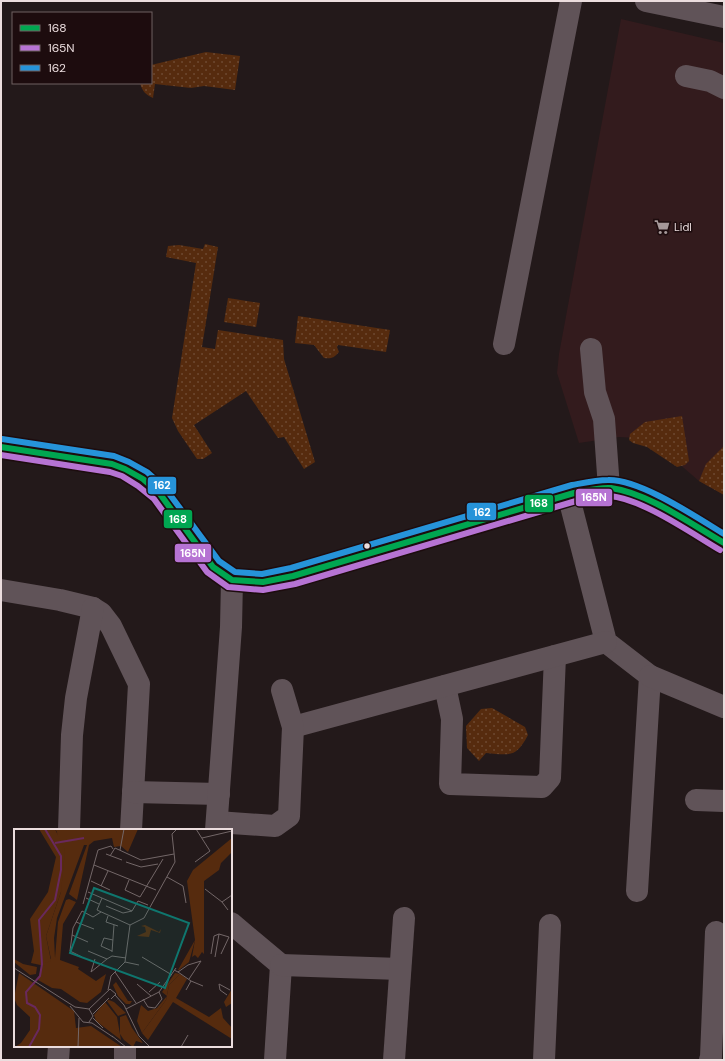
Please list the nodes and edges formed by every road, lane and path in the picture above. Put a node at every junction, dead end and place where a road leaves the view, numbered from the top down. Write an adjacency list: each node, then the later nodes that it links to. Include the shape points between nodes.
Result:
1 (571, 1): 6 (street)
2 (646, 1): 3 (street)
3 (724, 17)
4 (686, 76): 5 (street, via 710,81)
5 (724, 88)
6 (504, 344)
7 (591, 348): 9 (street, via 595,392 604,419)
8 (1, 447): 12 (street, via 112,464 143,479 160,494 213,567)
9 (609, 488): 10 (street); 11 (street, via 634,492)
10 (568, 494): 12 (street, via 292,576 263,582); 15 (street)
11 (724, 543)
12 (232, 580): 23 (street, via 231,627)
13 (1, 590): 14 (street)
14 (93, 608): 22 (street, via 101,613 111,626 139,684); 27 (street, via 72,734)
15 (606, 642): 16 (street); 17 (street)
16 (555, 656): 18 (street); 18 (street, via 550,778 542,787 450,784 452,719)
17 (650, 676): 20 (street); 29 (street)
18 (444, 686): 21 (street)
19 (282, 690): 21 (street)
20 (724, 707)
21 (293, 727): 26 (street, via 290,816 275,826)
22 (133, 792): 23 (street); 28 (street)
23 (218, 794): 26 (street)
24 (696, 800): 25 (street)
25 (724, 801)
26 (216, 826)
27 (69, 829)
28 (131, 829)
29 (637, 891)
30 (404, 918): 35 (street)
31 (232, 924): 34 (street)
32 (550, 925): 42 (street)
33 (716, 932): 43 (street)
34 (281, 965): 35 (street); 40 (street)
35 (400, 969): 41 (street)
36 (59, 1047): 38 (street)
37 (125, 1047): 39 (street)
38 (58, 1060)
39 (125, 1060)
40 (275, 1060)
41 (394, 1060)
42 (544, 1060)
43 (710, 1060)

